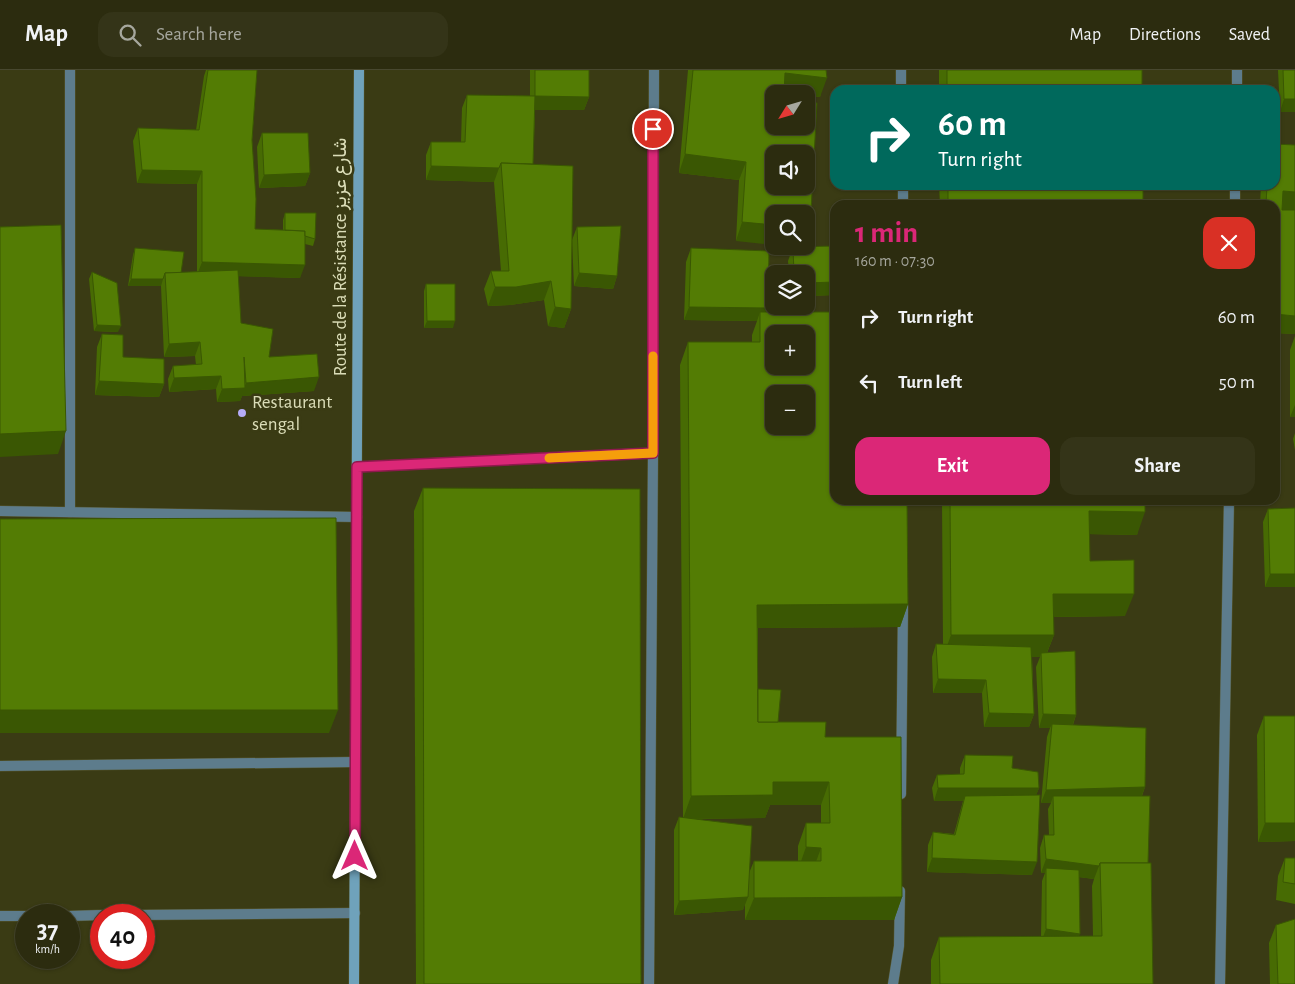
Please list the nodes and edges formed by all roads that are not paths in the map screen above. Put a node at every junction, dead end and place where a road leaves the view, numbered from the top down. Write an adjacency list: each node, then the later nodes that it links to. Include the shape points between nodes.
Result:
1 (70, 70): 12 (street, via 65,228)
2 (359, 70): 9 (street, Route de la Résistance شارع عزيز)
3 (654, 70): 8 (street)
4 (901, 70): 6 (street)
5 (1238, 70): 7 (street)
6 (901, 85)
7 (1237, 85)
8 (653, 453): 9 (street); 24 (street)
9 (357, 467): 13 (street, Route de la Résistance شارع عزيز)
10 (1230, 505): 26 (street)
11 (0, 511): 12 (street)
12 (70, 512): 13 (street)
13 (356, 517): 15 (street, Route de la Résistance شارع عزيز)
14 (904, 599): 17 (street)
15 (356, 762): 16 (street); 19 (street, Route de la Résistance شارع عزيز)
16 (0, 766)
17 (901, 808)
18 (900, 877): 25 (street, via 899,946)
19 (355, 913): 20 (street); 23 (street, Route de la Résistance شارع عزيز)
20 (155, 915)
21 (0, 916): 22 (street)
22 (15, 916)
23 (354, 984)
24 (649, 984)
25 (893, 984)
26 (1220, 984)

